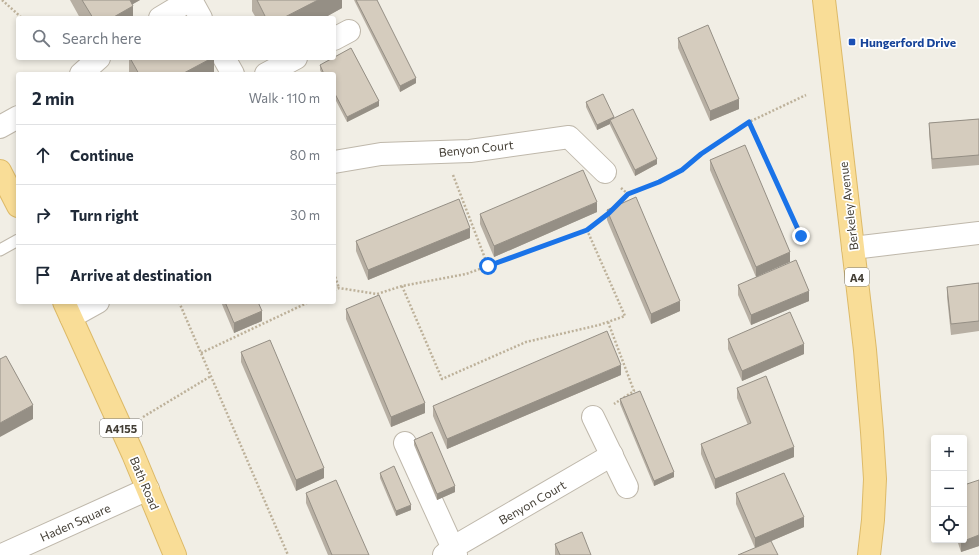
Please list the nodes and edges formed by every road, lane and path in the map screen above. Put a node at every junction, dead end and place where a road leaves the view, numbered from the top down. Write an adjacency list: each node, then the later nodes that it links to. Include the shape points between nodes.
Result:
1 (2, 0): 4 (path)
2 (191, 0): 5 (street); 6 (street)
3 (824, 0): 26 (main road, Berkeley Avenue / A4)
4 (20, 16)
5 (163, 16)
6 (200, 16)
7 (98, 60): 10 (street)
8 (225, 60): 11 (street)
9 (292, 60): 12 (street)
10 (83, 72)
11 (232, 72)
12 (270, 72)
13 (806, 95): 15 (path)
14 (16, 118): 16 (street)
15 (749, 122): 22 (path, via 682,170 628,194); 24 (path)
16 (0, 127)
17 (444, 152): 18 (street, Benyon Court, via 381,154); 20 (street, Benyon Court, via 470,151 569,137); 28 (path)
18 (336, 162)
19 (0, 171): 21 (main road)
20 (605, 172)
21 (16, 202)
22 (587, 230): 28 (path); 37 (path, via 625,316)
23 (979, 233): 26 (street)
24 (801, 236)
25 (16, 241): 27 (lane)
26 (854, 248): 50 (main road, Berkeley Avenue / A4, via 875,479)
27 (0, 250)
28 (488, 266): 30 (path, via 466,274)
29 (336, 279): 31 (path)
30 (402, 286): 31 (path, via 377,294); 37 (path, via 442,379 526,342)
31 (339, 288): 32 (path)
32 (336, 289)
33 (90, 304): 36 (street)
34 (180, 304): 38 (path)
35 (305, 304): 38 (path)
36 (67, 310): 45 (main road, Bath Road / A4155)
37 (608, 322): 41 (path, via 634,391)
38 (201, 354): 39 (path)
39 (211, 376): 40 (path); 49 (path)
40 (143, 417)
41 (593, 417): 43 (street)
42 (405, 443): 46 (street, Benyon Court)
43 (612, 455): 44 (street); 46 (street, Benyon Court)
44 (627, 486)
45 (148, 489): 47 (street, Haden Square); 48 (main road, Bath Road / A4155)
46 (451, 553)
47 (2, 555)
48 (175, 555)
49 (288, 555)
50 (869, 555)

